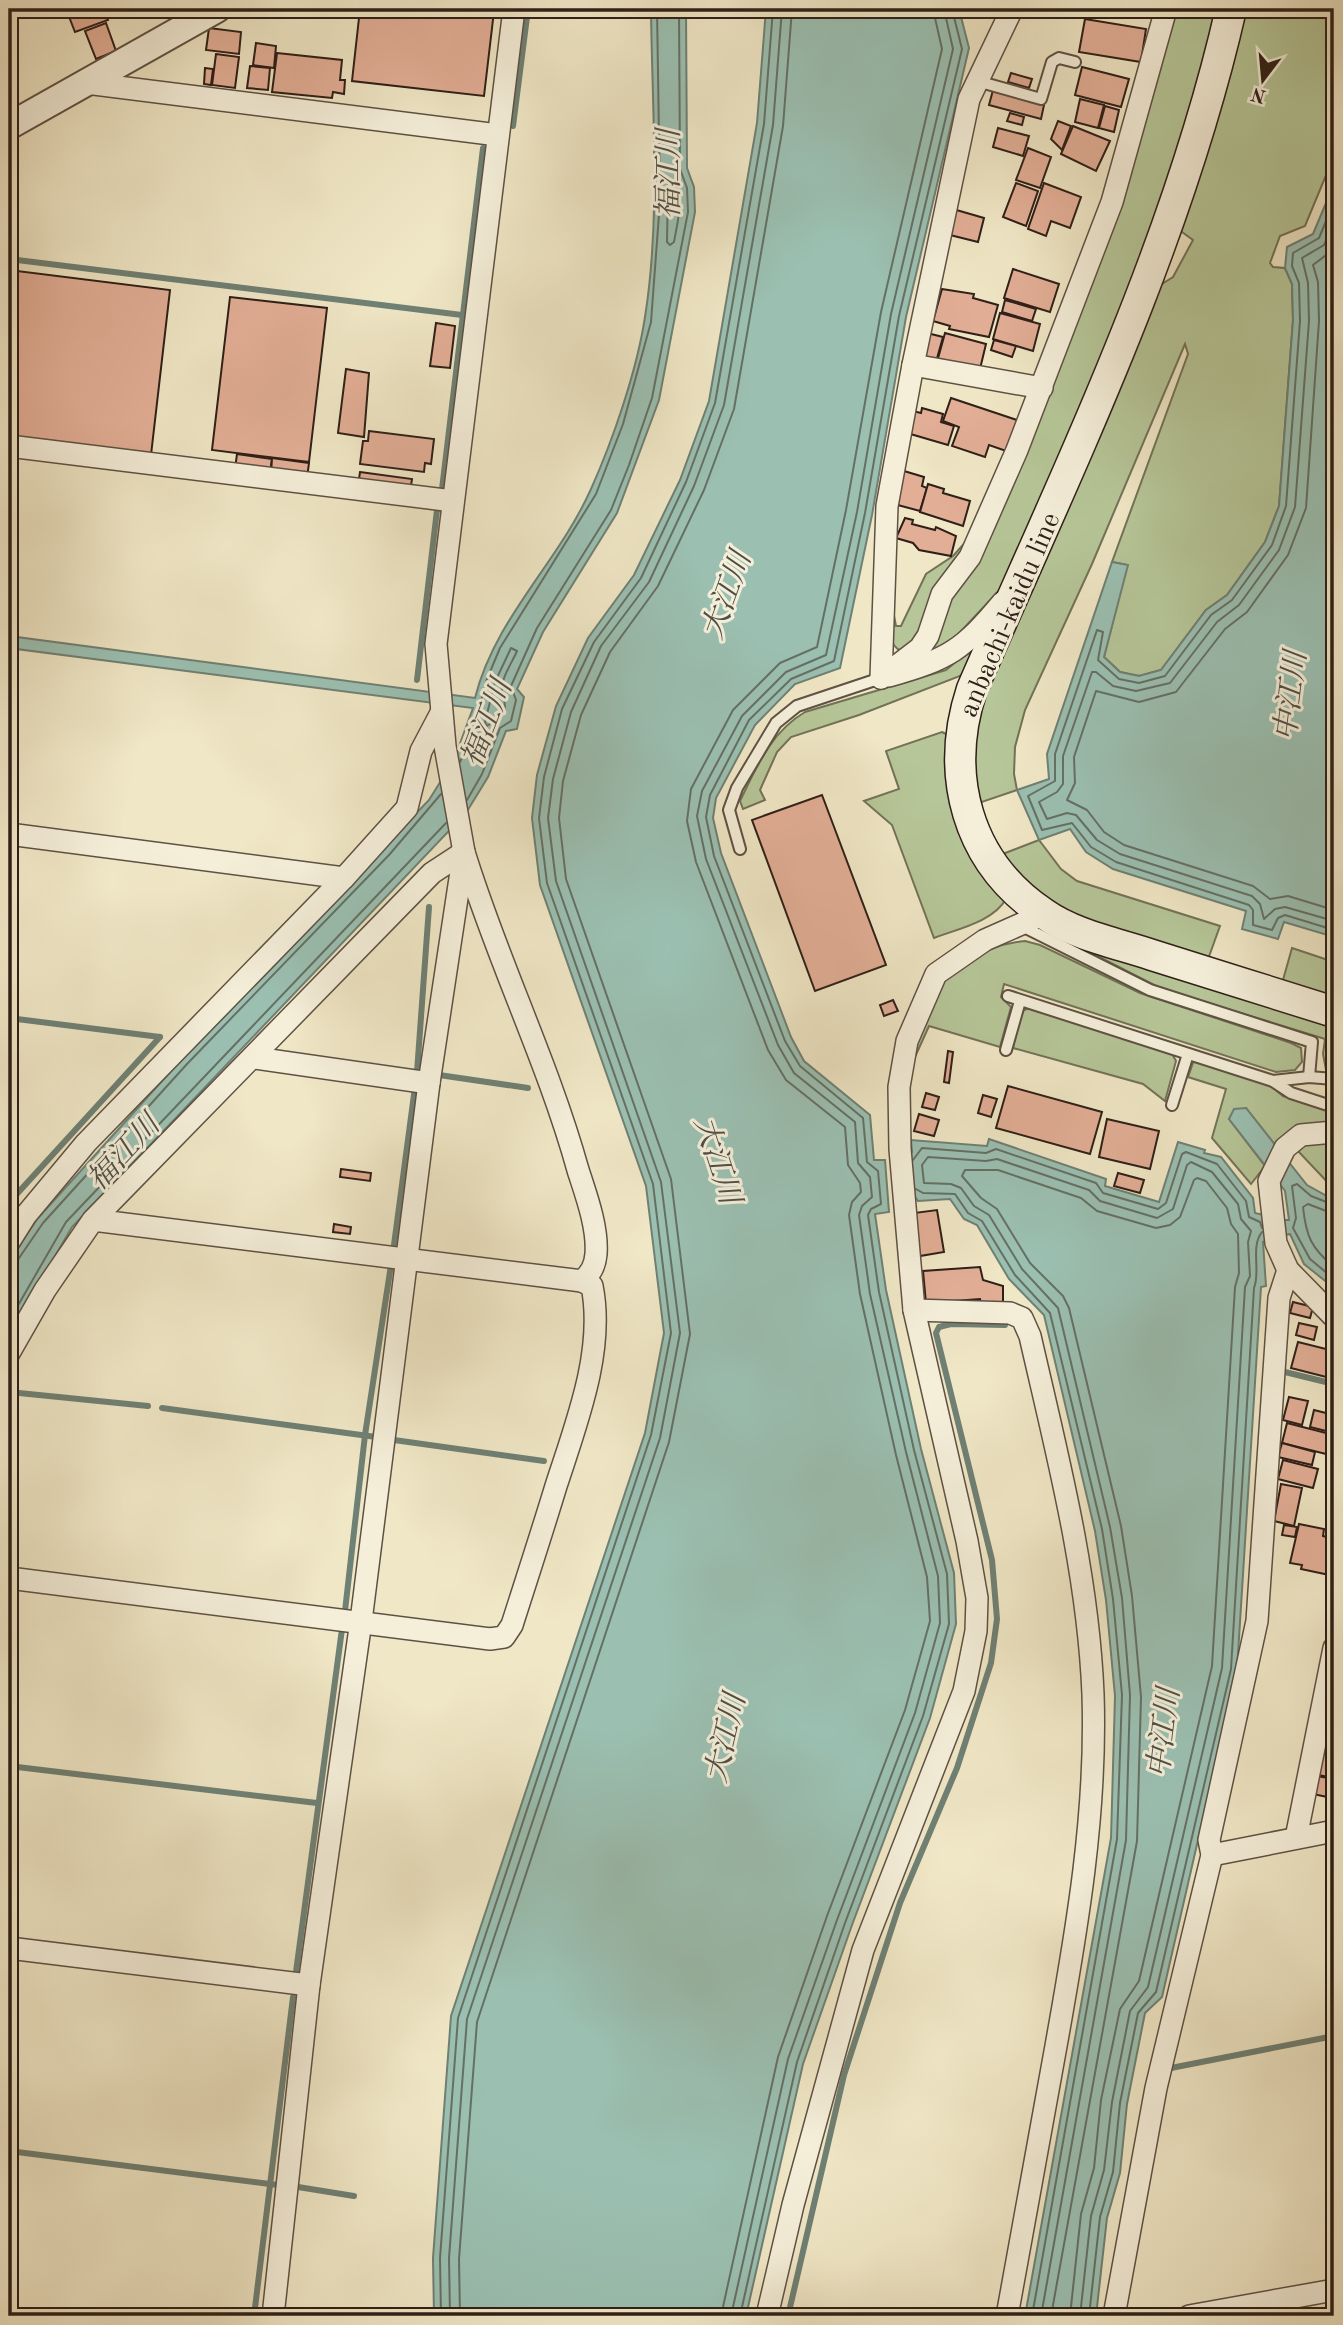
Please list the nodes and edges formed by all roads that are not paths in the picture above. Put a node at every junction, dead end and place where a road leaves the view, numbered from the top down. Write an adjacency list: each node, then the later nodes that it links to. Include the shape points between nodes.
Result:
1 (217, 9): 8 (street)
2 (514, 9): 10 (street)
3 (1012, 9): 7 (street)
4 (1166, 9): 12 (street, via 1112,202)
5 (1231, 9): 15 (main road, anbachi-kaidu line, via 1191,160 1112,369)
6 (1075, 62): 7 (lane, via 1059,58 1052,62 1041,99)
7 (977, 81): 11 (street, via 968,99)
8 (86, 83): 9 (street); 10 (street)
9 (9, 126)
10 (498, 135): 14 (street)
11 (913, 365): 12 (street); 16 (street, via 887,506)
12 (1042, 388): 16 (street, via 970,557 942,594 928,636 920,648)
13 (9, 446): 14 (street)
14 (453, 501): 17 (street, via 436,644)
15 (1017, 585): 16 (street, via 951,655); 22 (main road, anbachi-kaidu line, via 962,718 958,746 971,824 982,849)
16 (881, 678): 20 (lane, via 797,706 776,723 741,780 729,810)
17 (441, 710): 19 (street); 21 (street, via 421,751 407,808)
18 (9, 835): 21 (street)
19 (463, 843): 28 (street); 32 (street); 41 (street, via 484,918 565,1124 585,1194 596,1253 592,1273)
20 (740, 849)
21 (344, 878): 36 (street)
22 (1032, 919): 25 (main road, anbachi-kaidu line); 29 (lane, via 1150,990 1312,1042); 42 (street, via 985,940 936,974 907,1041 899,1087 900,1149)
23 (1008, 996): 24 (lane)
24 (1020, 1001): 26 (lane); 27 (lane)
25 (1334, 1012)
26 (1006, 1050)
27 (1188, 1054): 31 (lane); 33 (lane)
28 (255, 1058): 32 (street); 37 (street)
29 (1310, 1077): 30 (lane); 31 (lane)
30 (1334, 1079)
31 (1273, 1081): 34 (lane, via 1291,1093)
32 (421, 1082): 39 (street)
33 (1172, 1105)
34 (1334, 1107)
35 (1334, 1132): 40 (street, via 1301,1135 1285,1148 1269,1181 1276,1244)
36 (17, 1211): 38 (street)
37 (93, 1220): 39 (street); 44 (street)
38 (9, 1242)
39 (406, 1257): 41 (street); 46 (street)
40 (1288, 1270): 43 (street); 50 (street, via 1279,1298 1257,1621 1209,1840)
41 (582, 1281): 46 (street, via 592,1286 596,1307 589,1367 574,1430 512,1625 504,1637 490,1639)
42 (914, 1310): 55 (street, via 967,1541 977,1598 976,1631 964,1691 863,1950); 56 (street, via 1010,1313 1022,1318 1074,1525 1088,1623 1092,1814 1069,1971)
43 (1334, 1317)
44 (9, 1353)
45 (9, 1578): 46 (street)
46 (362, 1621): 52 (street)
47 (1334, 1648): 49 (street)
48 (1334, 1831): 49 (street)
49 (1296, 1838): 50 (street)
50 (1212, 1854): 57 (street, via 1156,2088)
51 (9, 1948): 52 (street)
52 (309, 1985): 54 (street)
53 (1334, 2290): 58 (street)
54 (273, 2316)
55 (767, 2316)
56 (1007, 2316)
57 (1114, 2316)
58 (1189, 2316)

